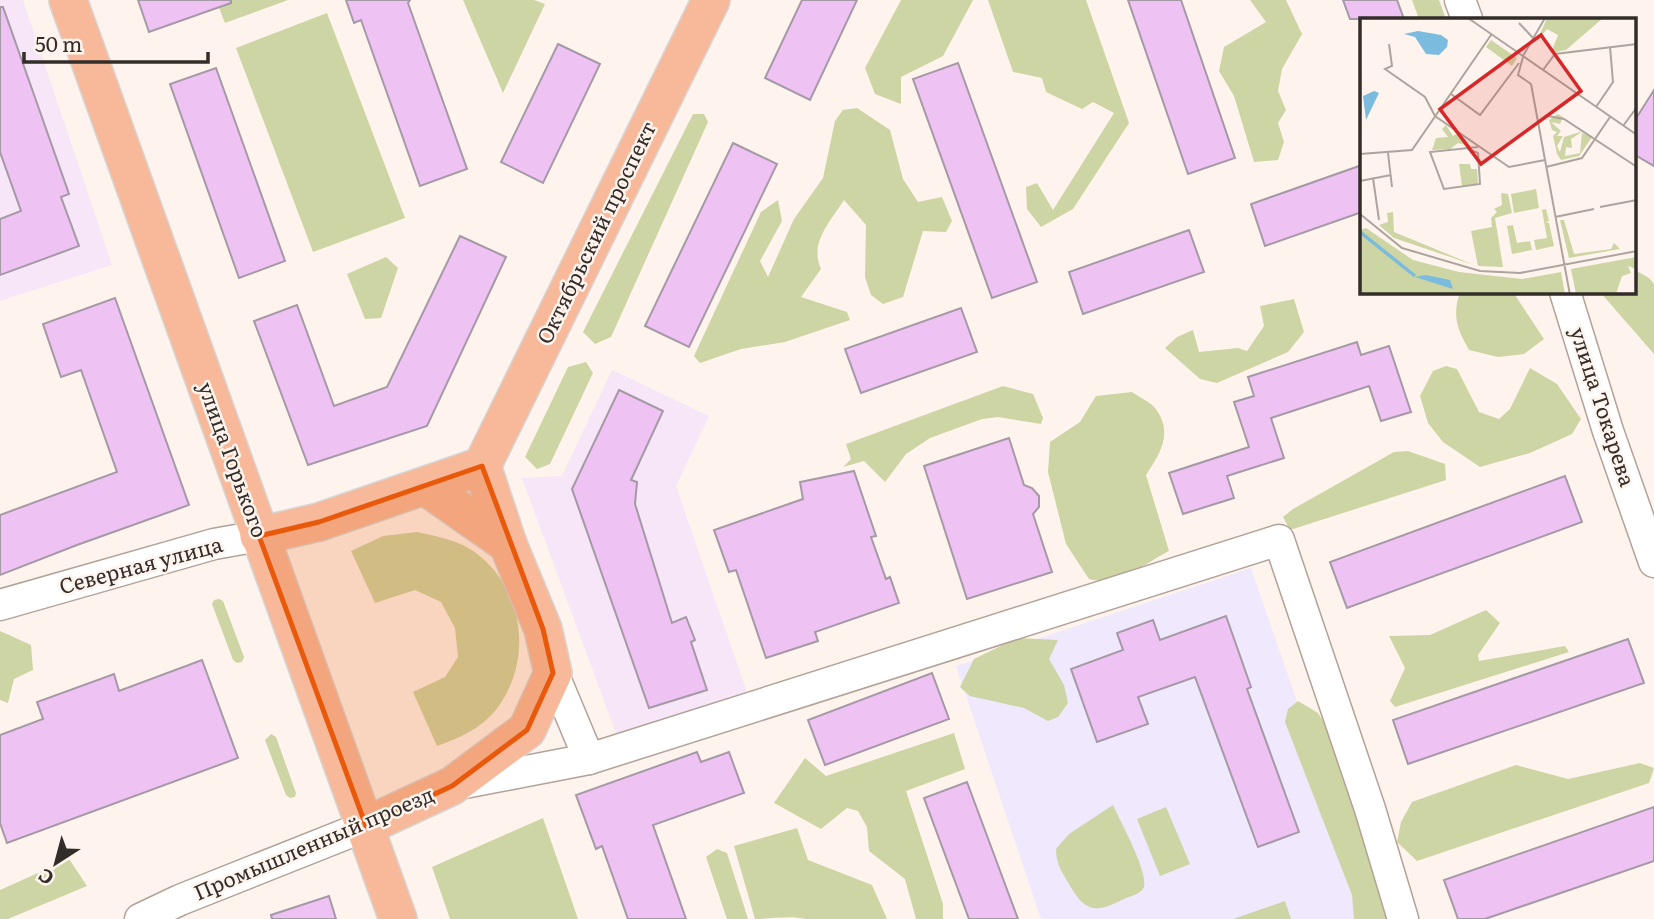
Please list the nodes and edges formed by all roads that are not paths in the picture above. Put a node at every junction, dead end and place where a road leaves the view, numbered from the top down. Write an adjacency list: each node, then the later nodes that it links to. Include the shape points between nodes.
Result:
1 (68, 0): 8 (main road, улица Горького)
2 (711, 0): 6 (main road, Октябрьский проспект)
3 (1460, 0): 4 (street)
4 (1468, 18)
5 (1566, 294): 10 (street, улица Токарева)
6 (482, 466): 7 (main road, Северная улица); 9 (main road)
7 (425, 486): 8 (main road, Северная улица, via 319,522); 9 (main road)
8 (259, 536): 11 (street, Северная улица, via 214,544); 15 (main road, улица Горького)
9 (508, 544): 12 (main road, via 543,629)
10 (1654, 562)
11 (0, 605)
12 (553, 673): 13 (street); 14 (main road, Промышленный проезд, via 527,730)
13 (589, 759): 14 (street); 18 (street, via 1279,540)
14 (452, 786): 15 (main road, Промышленный проезд)
15 (366, 826): 16 (street, Промышленный проезд); 17 (main road, улица Горького)
16 (140, 919)
17 (398, 919)
18 (1403, 919)

